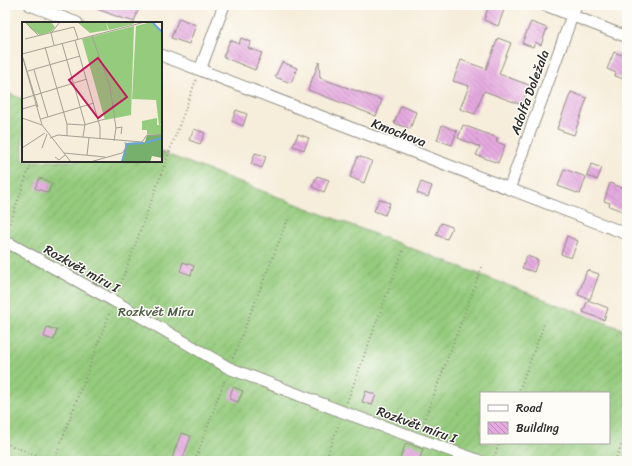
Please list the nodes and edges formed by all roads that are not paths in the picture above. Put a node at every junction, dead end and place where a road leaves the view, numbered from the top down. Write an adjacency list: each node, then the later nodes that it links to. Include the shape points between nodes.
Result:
1 (30, 5): 5 (street)
2 (224, 5): 8 (street)
3 (545, 5): 4 (street)
4 (574, 10): 6 (street); 9 (street, Adolfa Doležala)
5 (73, 22)
6 (627, 37)
7 (162, 55): 8 (street, Kmochova)
8 (200, 70): 9 (street, Kmochova)
9 (509, 189): 10 (street, Kmochova)
10 (627, 234)
11 (5, 241): 12 (street, Rozkvět míru I, via 229,368)
12 (480, 461)

